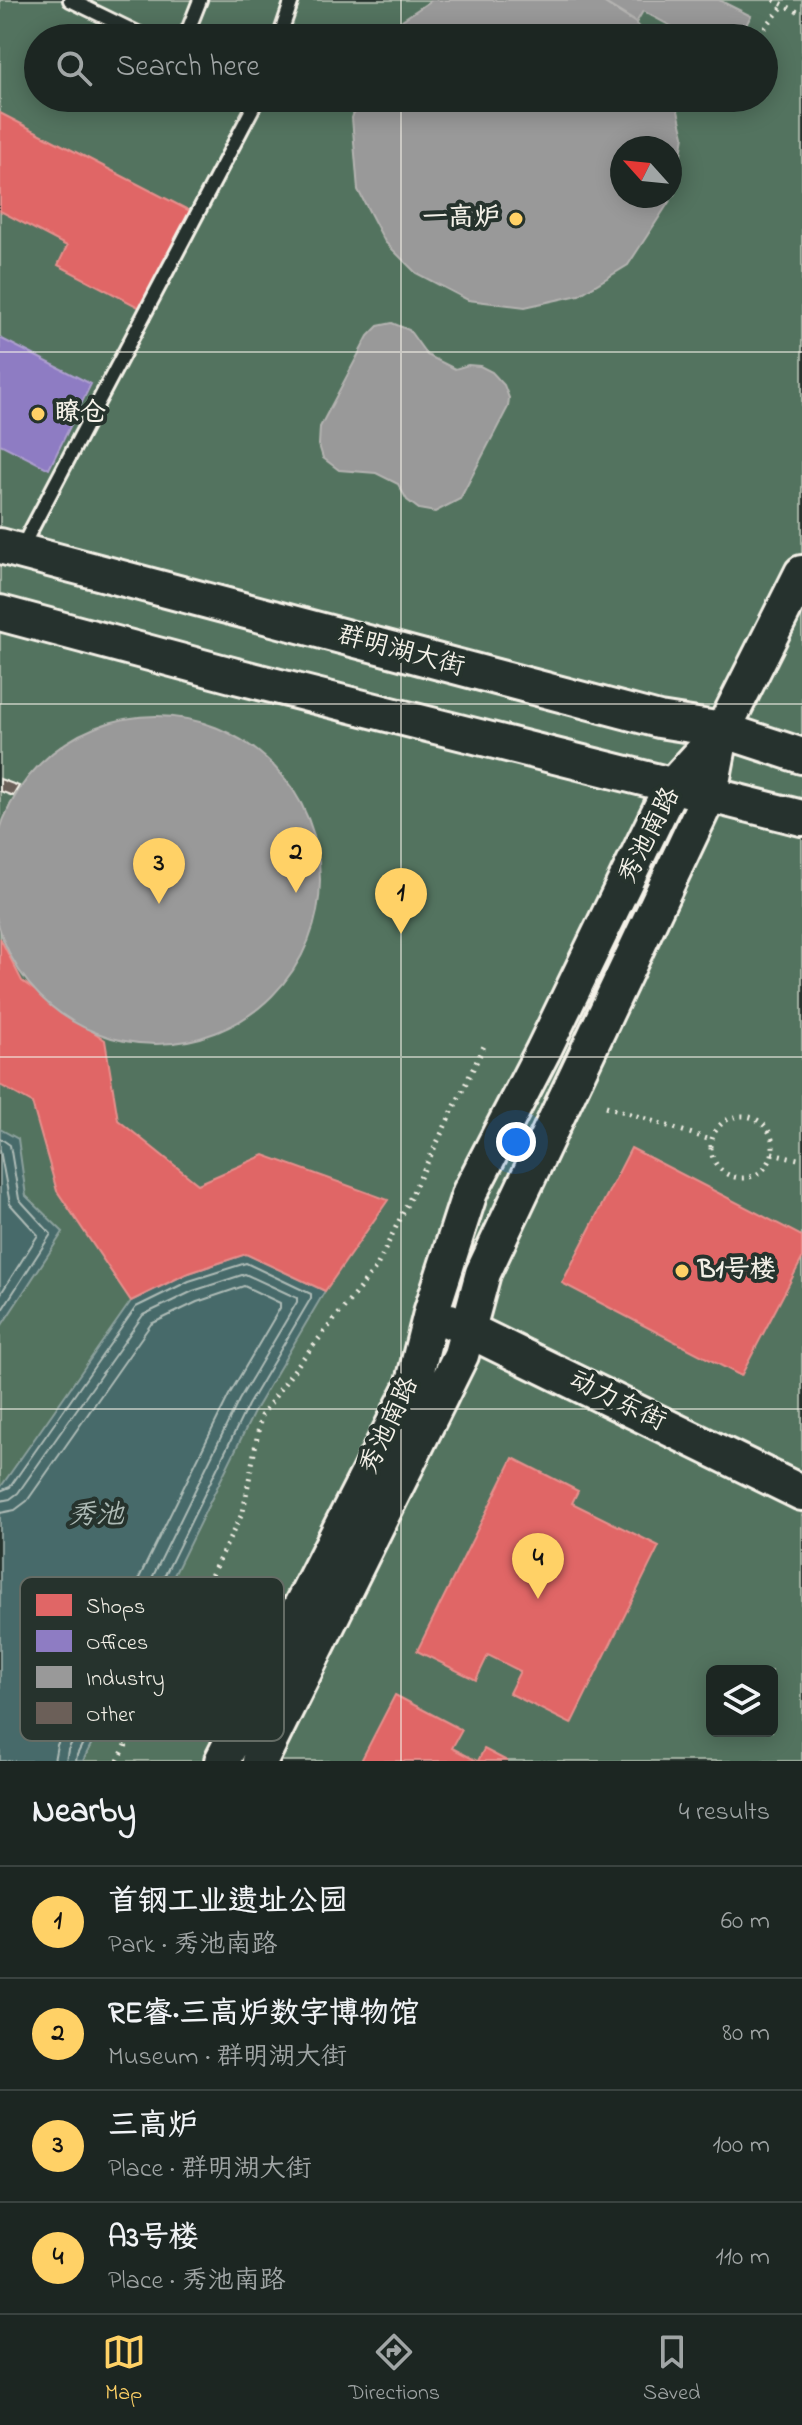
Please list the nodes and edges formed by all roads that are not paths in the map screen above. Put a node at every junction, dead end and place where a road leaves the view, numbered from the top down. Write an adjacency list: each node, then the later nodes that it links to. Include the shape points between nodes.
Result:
1 (70, 0): 4 (lane)
2 (200, 0): 5 (lane)
3 (292, 0): 6 (lane)
4 (119, 24)
5 (191, 24)
6 (284, 24)
7 (250, 112): 8 (lane)
8 (10, 549): 11 (street, 群明湖大街, via 659,720)
9 (802, 573): 11 (street)
10 (0, 613): 13 (street)
11 (723, 730): 12 (street, 群明湖大街); 13 (street, 秀池南路); 14 (street, 秀池南路)
12 (802, 756)
13 (671, 787): 14 (street); 16 (street, 秀池南路, via 470,1192)
14 (710, 793): 15 (street); 17 (street, 秀池南路, via 483,1273)
15 (802, 818)
16 (431, 1313): 17 (street, 动力东街); 19 (street, 秀池南路, via 413,1386)
17 (469, 1330): 18 (street, 动力东街); 20 (street, 秀池南路)
18 (802, 1493)
19 (284, 1639)
20 (284, 1713)
21 (232, 1741): 23 (street, 秀池南路)
22 (270, 1741): 24 (street, 秀池南路)
23 (222, 1761)
24 (260, 1761)

